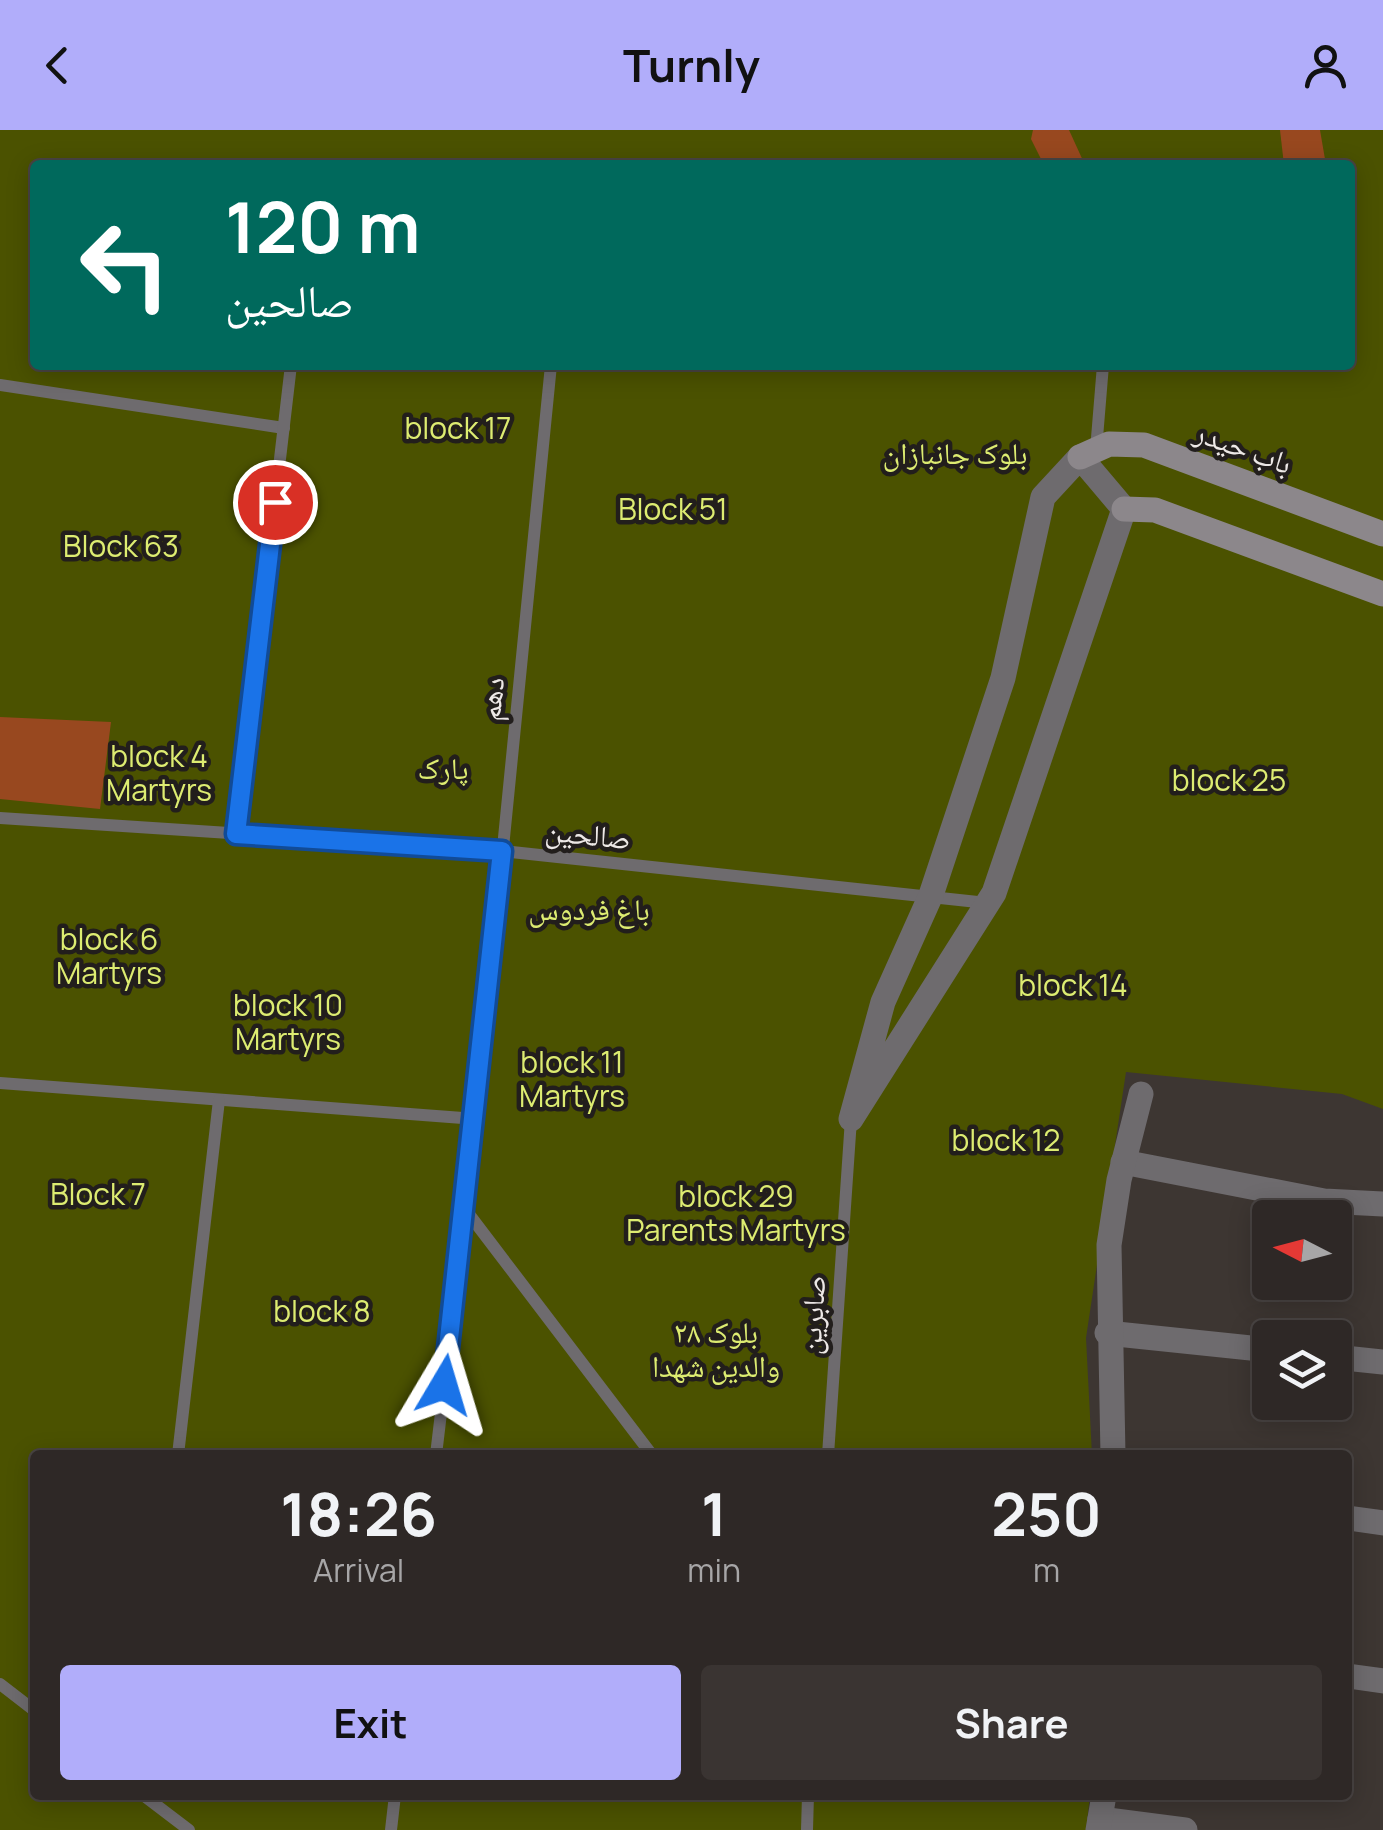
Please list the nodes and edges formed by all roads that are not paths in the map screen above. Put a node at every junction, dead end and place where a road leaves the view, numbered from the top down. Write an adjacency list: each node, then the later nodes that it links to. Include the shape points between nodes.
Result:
1 (290, 370): 5 (lane)
2 (550, 370): 12 (lane, دهم)
3 (1102, 370): 6 (lane)
4 (0, 385): 5 (lane)
5 (284, 428): 11 (lane)
6 (1088, 454): 7 (street); 8 (main road, باب حیدر, via 1109,444 1144,445); 13 (street, via 1043,497 1003,678)
7 (1124, 508): 9 (main road, via 1155,510); 14 (street)
8 (1383, 534)
9 (1383, 594)
10 (0, 818): 11 (lane, صالحین)
11 (236, 834): 12 (lane, صالحین)
12 (502, 851): 13 (lane, صالحین); 19 (lane, دهم)
13 (932, 895): 14 (lane, صالحین); 18 (street, via 883,1002)
14 (988, 903): 18 (street)
15 (0, 1083): 17 (lane)
16 (1141, 1094): 20 (street)
17 (219, 1100): 19 (lane); 27 (lane)
18 (850, 1118): 30 (lane, صابرین)
19 (476, 1119): 22 (lane, دهم)
20 (1123, 1162): 21 (street, via 1305,1198); 23 (street, via 1109,1244)
21 (1383, 1204)
22 (465, 1209): 28 (lane, دهم); 29 (lane)
23 (1108, 1333): 24 (street); 31 (street)
24 (1252, 1348)
25 (1352, 1359): 26 (street)
26 (1383, 1362)
27 (179, 1450)
28 (437, 1450)
29 (648, 1450)
30 (828, 1450)
31 (1112, 1450)
32 (1352, 1518): 33 (street)
33 (1383, 1522)
34 (1352, 1677): 35 (street)
35 (1383, 1681)
36 (0, 1684): 37 (lane)
37 (30, 1707)
38 (150, 1800): 42 (lane)
39 (394, 1800): 43 (lane)
40 (808, 1800): 44 (lane)
41 (1101, 1815): 45 (street)
42 (188, 1830)
43 (391, 1830)
44 (807, 1830)
45 (1185, 1830)

